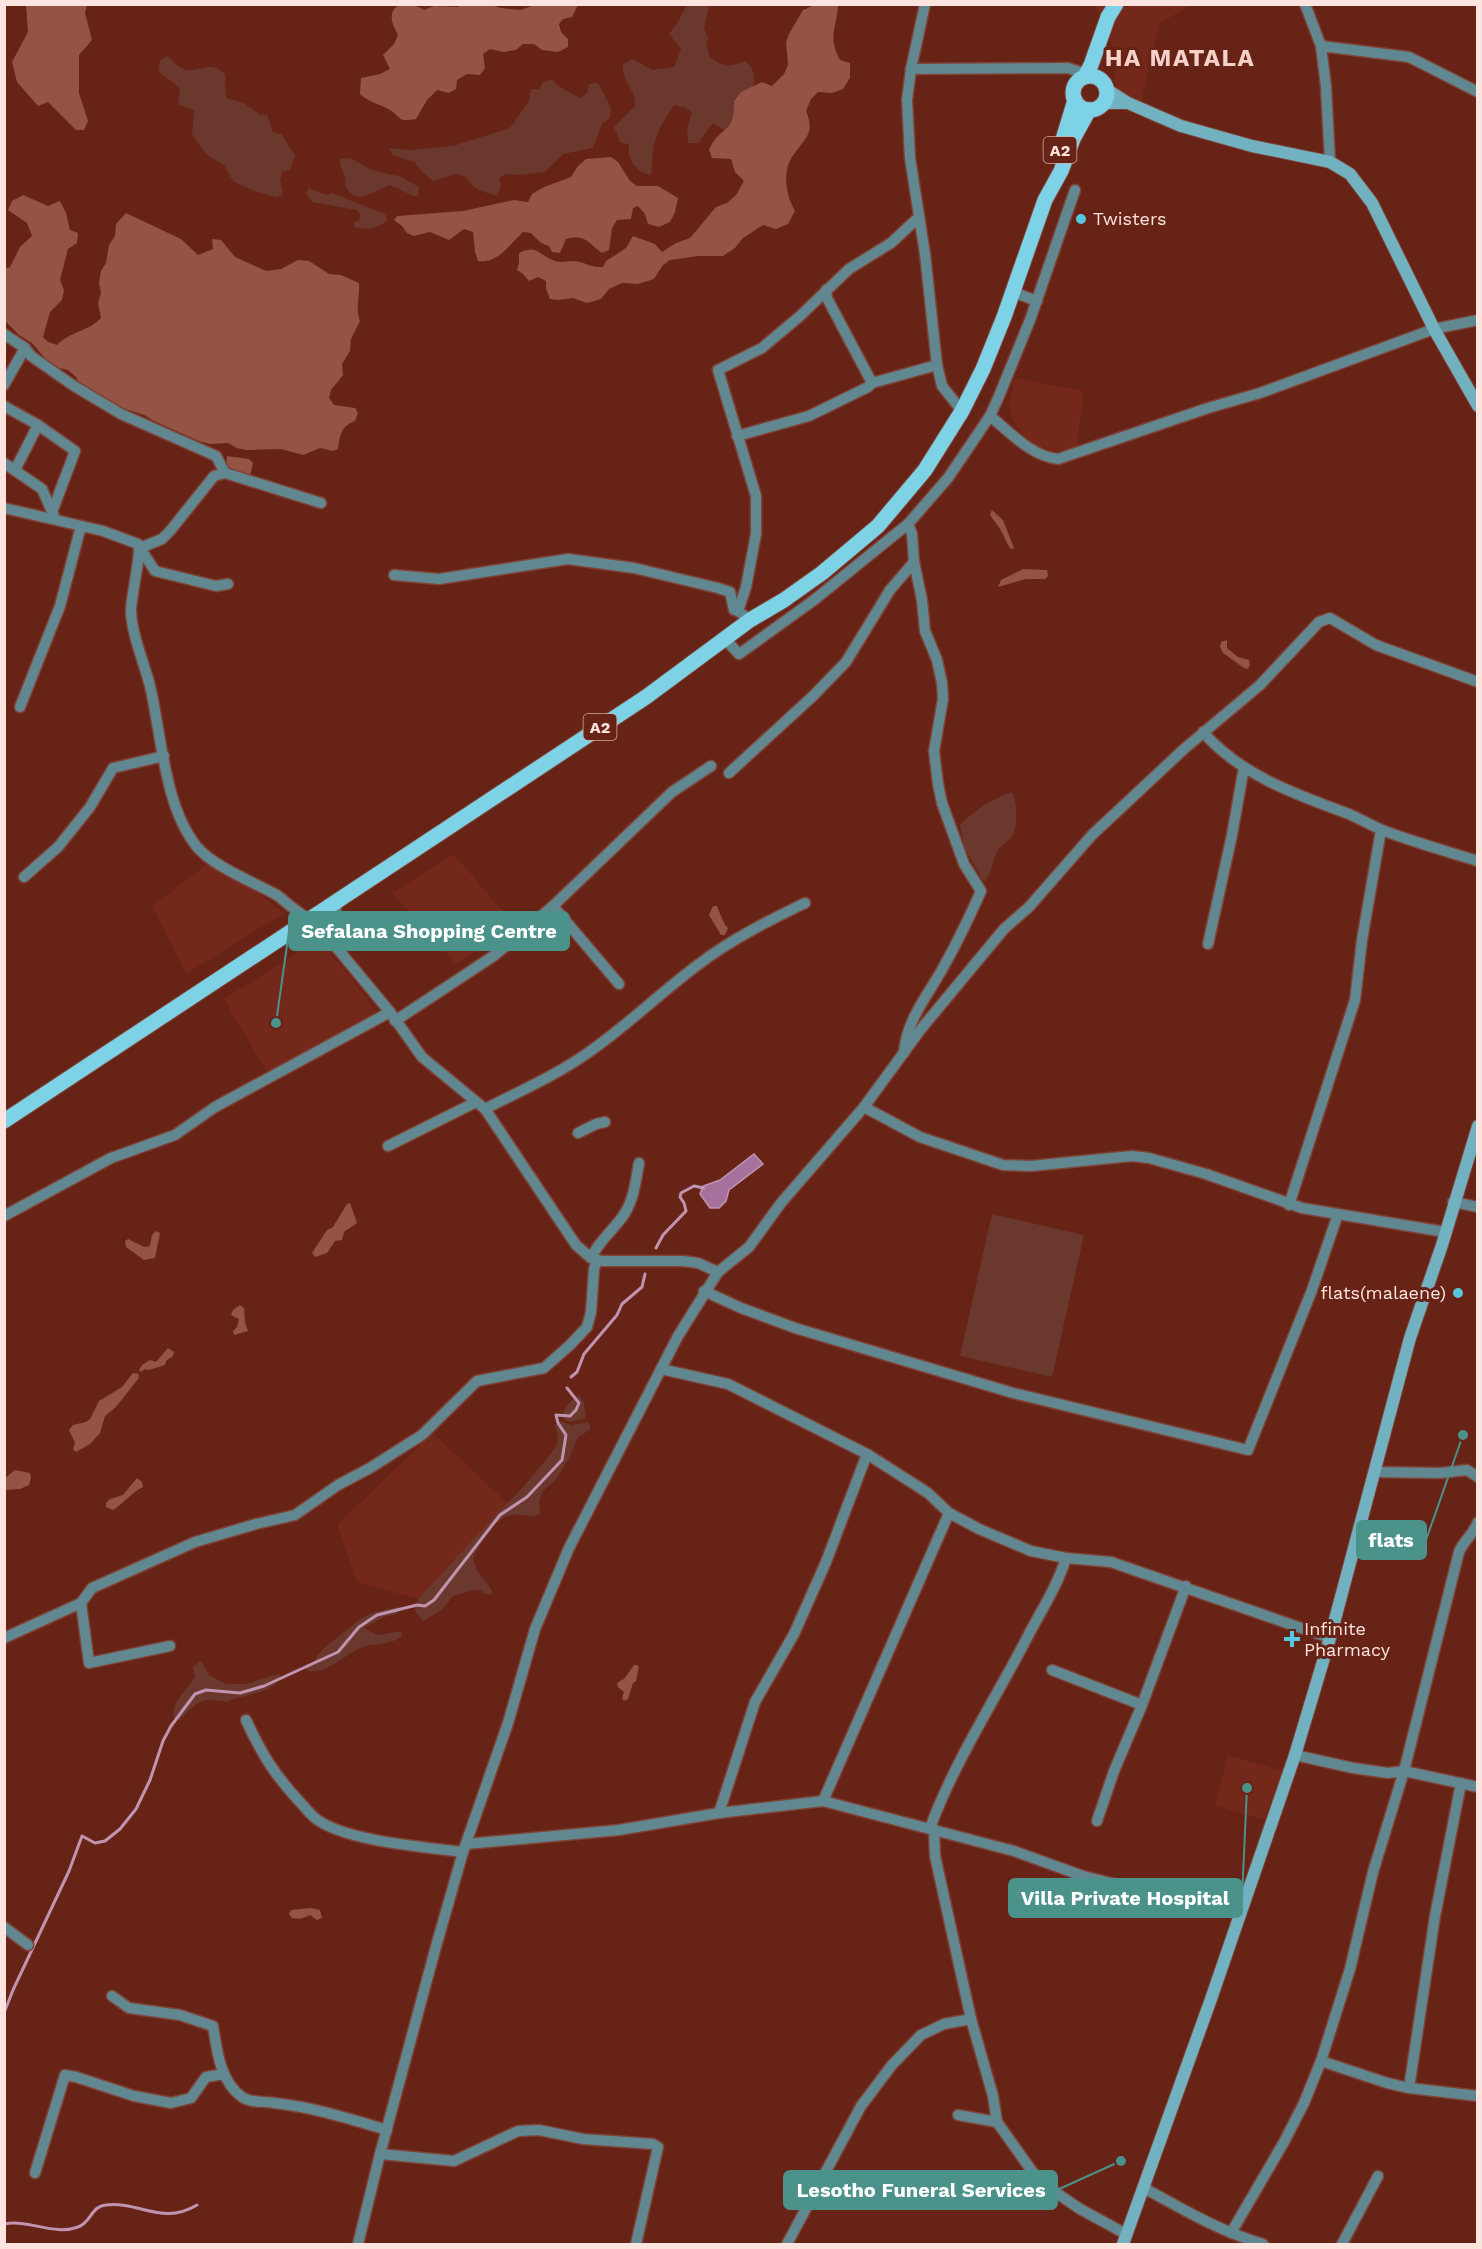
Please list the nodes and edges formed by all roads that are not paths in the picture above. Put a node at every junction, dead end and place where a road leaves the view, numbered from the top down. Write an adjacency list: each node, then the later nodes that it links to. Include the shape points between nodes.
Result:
1 (925, 4): 5 (street)
2 (1305, 4): 4 (street)
3 (1115, 7): 6 (main road, A2)
4 (1321, 46): 7 (street, via 1409,57); 10 (street)
5 (911, 69): 6 (street, via 1068,68); 13 (street, via 907,100 910,158)
6 (1096, 84): 8 (main road, A2, via 1080,79 1074,89); 9 (main road, via 1095,109); 10 (main road, via 1181,126)
7 (1478, 93)
8 (1075, 100): 9 (main road); 12 (main road, A2)
9 (1089, 110): 12 (main road, A2)
10 (1330, 162): 18 (main road, via 1350,174 1372,203)
11 (1075, 190): 16 (street)
12 (1045, 200): 15 (main road, A2)
13 (919, 217): 14 (street, via 891,243 849,269); 21 (street)
14 (826, 290): 22 (street); 29 (street, via 762,348 718,370)
15 (1013, 291): 16 (street); 26 (main road, A2)
16 (1037, 301): 27 (street)
17 (1478, 320): 18 (street)
18 (1434, 329): 25 (main road); 27 (street, via 1260,393 1058,459 1030,449)
19 (4, 334): 20 (street)
20 (25, 348): 23 (street); 32 (street, via 74,386 121,414 216,456)
21 (937, 365): 22 (street); 26 (street, via 942,386)
22 (872, 383): 29 (street, via 809,416)
23 (4, 385)
24 (4, 406): 28 (street)
25 (1478, 406)
26 (962, 411): 42 (main road, A2, via 926,470 878,526 784,600)
27 (990, 416): 36 (street, via 948,478)
28 (38, 425): 31 (street); 35 (street, via 75,451)
29 (737, 436): 42 (street, via 756,496 756,534)
30 (4, 463): 31 (street)
31 (15, 470): 35 (street, via 42,489)
32 (225, 473): 33 (street); 38 (street, via 213,476 170,531)
33 (321, 503)
34 (4, 508): 35 (street)
35 (54, 515): 37 (street)
36 (909, 524): 39 (street); 43 (street, via 739,654)
37 (81, 526): 38 (street, via 132,540); 45 (street, via 60,606)
38 (140, 548): 41 (street, via 155,571 216,586); 47 (street, via 132,591 133,623)
39 (914, 562): 50 (street, via 890,590 846,662); 62 (street, via 925,631 942,682 934,751 938,784 964,864 981,891 909,1026)
40 (394, 575): 42 (street, via 439,579 568,559 590,561 730,592 734,610)
41 (228, 584)
42 (744, 616): 43 (main road, A2)
43 (725, 639): 54 (main road, A2, via 646,697)
44 (1478, 682): 46 (street, via 1376,645 1330,618 1319,621 1260,685)
45 (20, 707)
46 (1203, 732): 49 (street); 62 (street, via 1092,835 1029,907 1004,929)
47 (164, 756): 53 (street, via 113,768 84,815 58,847); 57 (street, via 176,808 199,850)
48 (711, 766): 56 (street, via 672,792)
49 (1244, 767): 51 (street); 59 (street)
50 (729, 773)
51 (1381, 830): 52 (street); 72 (street, via 1356,994)
52 (1478, 861)
53 (24, 877)
54 (338, 901): 57 (main road, A2); 58 (street, via 331,925)
55 (805, 903): 63 (street, via 755,927 700,963 588,1053)
56 (553, 906): 60 (street); 61 (street, via 495,955)
57 (311, 919): 58 (street); 65 (main road, A2)
58 (332, 942): 61 (street)
59 (1208, 944)
60 (619, 984)
61 (393, 1016): 63 (street, via 422,1057); 75 (street, via 215,1107 175,1135 111,1158)
62 (904, 1053): 64 (street)
63 (481, 1106): 69 (street); 77 (street, via 576,1245)
64 (864, 1107): 72 (street, via 920,1137 1003,1165 1149,1158); 78 (street, via 781,1203 749,1247)
65 (4, 1121)
66 (605, 1122): 68 (street)
67 (1478, 1126): 71 (main road)
68 (578, 1133)
69 (388, 1146)
70 (639, 1163): 77 (street, via 631,1202 595,1248)
71 (1453, 1202): 73 (street); 76 (main road)
72 (1289, 1205): 74 (street)
73 (1478, 1206)
74 (1338, 1214): 76 (street); 79 (street, via 1248,1450 1013,1393 795,1328)
75 (4, 1216)
76 (1445, 1232): 83 (main road, via 1410,1338)
77 (594, 1259): 78 (street, via 618,1263 683,1261); 90 (street, via 587,1327 544,1368 477,1381 422,1435 295,1515 195,1542 92,1588)
78 (718, 1272): 79 (street)
79 (704, 1291): 80 (street)
80 (661, 1369): 81 (street, via 728,1384); 105 (street, via 558,1571 535,1629)
81 (867, 1454): 85 (street, via 928,1493); 102 (street, via 794,1635 755,1702)
82 (1472, 1468): 83 (street, via 1440,1473); 84 (street)
83 (1374, 1472): 92 (main road)
84 (1478, 1478)
85 (949, 1513): 88 (street, via 1030,1551); 101 (street)
86 (1478, 1522): 87 (street)
87 (1476, 1534): 98 (street, via 1462,1544 1459,1552)
88 (1066, 1558): 89 (street, via 1111,1562); 104 (street, via 1034,1627 952,1778)
89 (1185, 1586): 92 (street); 95 (street)
90 (81, 1603): 91 (street); 93 (street, via 89,1663)
91 (4, 1638)
92 (1330, 1638): 97 (main road)
93 (170, 1646)
94 (1052, 1670): 95 (street)
95 (1142, 1705): 103 (street)
96 (246, 1720): 105 (street, via 262,1756 278,1779 315,1819 357,1835)
97 (1295, 1755): 98 (street, via 1353,1768); 106 (main road)
98 (1404, 1771): 99 (street); 111 (street)
99 (1461, 1783): 100 (street); 113 (street, via 1435,1916)
100 (1478, 1787)
101 (823, 1801): 102 (street); 104 (street)
102 (719, 1813): 105 (street, via 619,1830)
103 (1097, 1821)
104 (932, 1829): 106 (street, via 1014,1851 1083,1876); 110 (street)
105 (464, 1848): 117 (street)
106 (1242, 1909): 121 (main road)
107 (4, 1927): 108 (street)
108 (28, 1945)
109 (112, 1996): 112 (street, via 129,2008 180,2015 213,2026)
110 (970, 2019): 116 (street); 126 (street, via 944,2024 921,2035 892,2065 861,2106)
111 (1321, 2061): 113 (street); 122 (street, via 1284,2142)
112 (224, 2074): 117 (street, via 244,2099 316,2109); 119 (street, via 206,2077 192,2098 171,2103 134,2097 65,2075)
113 (1409, 2088): 114 (street)
114 (1478, 2096)
115 (958, 2115): 116 (street)
116 (997, 2122): 123 (street, via 1039,2181)
117 (387, 2130): 118 (street)
118 (380, 2154): 124 (street); 125 (street, via 454,2162 518,2131 539,2130 583,2139 653,2144 658,2147)
119 (35, 2173)
120 (1378, 2176): 128 (street)
121 (1144, 2187): 122 (street); 123 (main road)
122 (1232, 2233): 127 (street)
123 (1125, 2239)
124 (358, 2244)
125 (636, 2244)
126 (787, 2244)
127 (1263, 2244)
128 (1342, 2244)

